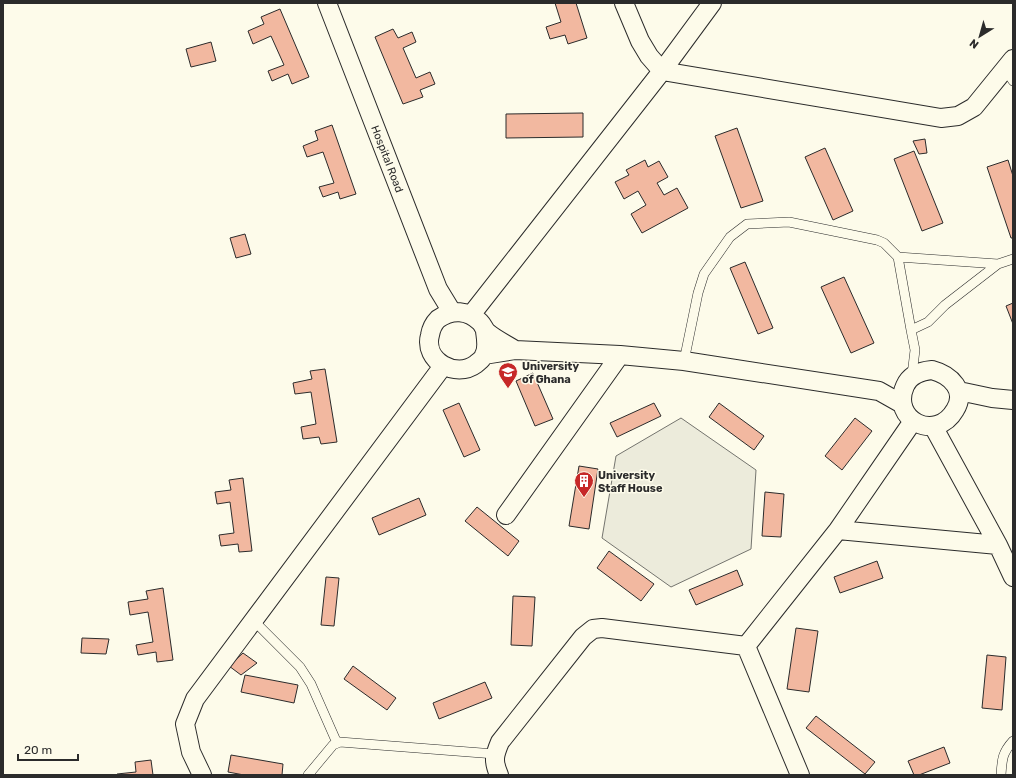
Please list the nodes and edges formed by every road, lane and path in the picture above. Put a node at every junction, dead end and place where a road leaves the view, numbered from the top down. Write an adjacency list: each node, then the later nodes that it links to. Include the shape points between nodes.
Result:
1 (327, 3): 10 (street, Hospital Road, via 438,289)
2 (624, 3): 5 (street, via 640,41)
3 (712, 3): 5 (street)
4 (1010, 70): 5 (street, via 974,107 958,116 941,118)
5 (662, 71): 9 (street)
6 (898, 257): 8 (lane); 11 (lane); 16 (lane, via 877,240 789,222 747,224 730,237 704,274)
7 (1013, 259): 8 (lane)
8 (998, 264): 11 (lane, via 928,322)
9 (471, 315): 10 (street, via 464,313); 12 (street)
10 (445, 316): 17 (street, via 432,328 429,338 430,349)
11 (911, 330): 18 (lane, via 914,350)
12 (486, 331): 13 (street); 14 (street)
13 (515, 350): 14 (street); 15 (street)
14 (484, 355): 17 (street, via 472,367 462,370)
15 (620, 355): 16 (street); 25 (street)
16 (684, 360): 19 (street)
17 (442, 366): 29 (street)
18 (909, 379): 19 (street); 20 (street, via 922,371 942,372 951,379); 22 (street, via 902,393)
19 (879, 391): 22 (street)
20 (958, 400): 21 (street); 24 (street, via 951,417 943,424)
21 (1013, 400)
22 (902, 404): 23 (street)
23 (913, 421): 24 (street, via 922,426); 26 (street)
24 (933, 426): 27 (street)
25 (506, 515)
26 (838, 530): 27 (street); 30 (street)
27 (998, 545): 28 (street)
28 (1013, 577)
29 (254, 621): 32 (lane, via 300,667 311,684); 34 (street, via 195,699 185,724 191,752)
30 (746, 646): 33 (street, via 593,629 583,637 500,742); 37 (street)
31 (1013, 741): 38 (lane, via 1002,759)
32 (336, 743): 33 (lane); 35 (lane)
33 (495, 754): 36 (street, via 495,766)
34 (202, 775)
35 (308, 775)
36 (499, 775)
37 (800, 775)
38 (1001, 775)

